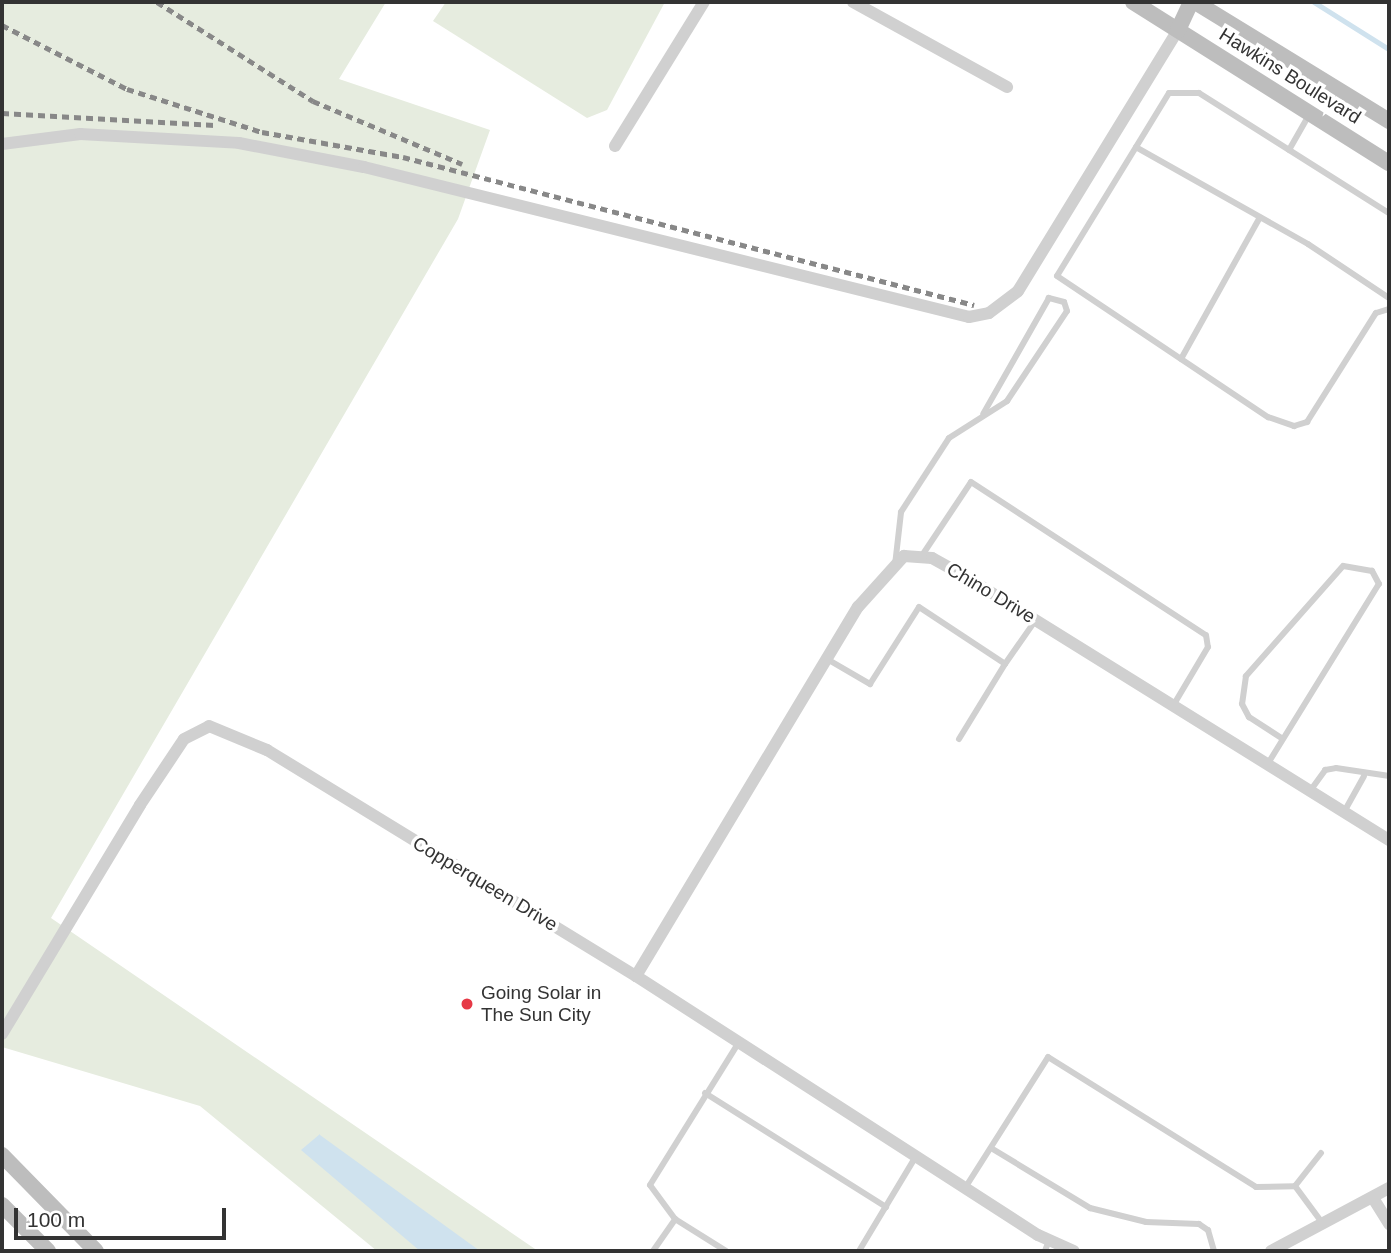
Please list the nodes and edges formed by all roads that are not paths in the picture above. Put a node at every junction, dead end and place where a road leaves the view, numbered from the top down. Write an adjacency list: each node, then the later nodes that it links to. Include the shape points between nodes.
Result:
1 (704, 2): 10 (street)
2 (853, 2): 6 (street)
3 (1133, 2): 5 (main road, Hawkins Boulevard)
4 (1193, 2): 5 (main road); 8 (main road, Hawkins Boulevard)
5 (1178, 30): 7 (main road, Hawkins Boulevard); 9 (street, via 1018,291 989,313 969,317 364,167 239,143 91,134)
6 (1007, 87)
7 (1310, 113): 12 (lane); 13 (main road, Hawkins Boulevard)
8 (1389, 121)
9 (2, 144)
10 (615, 146)
11 (1136, 147): 12 (lane, via 1169,93 1181,90 1199,93); 15 (lane); 18 (lane, via 1056,276)
12 (1289, 150): 14 (lane)
13 (1389, 163)
14 (1389, 213)
15 (1260, 217): 16 (lane); 18 (lane)
16 (1389, 298)
17 (1389, 309): 18 (lane, via 1376,313 1307,422 1294,426 1268,417)
18 (1181, 359)
19 (983, 414): 19 (lane, via 1007,401 1068,311 1064,302 1049,298); 21 (lane, via 949,438 901,512 894,532)
20 (920, 557): 21 (street, via 904,556); 22 (street, Chino Drive, via 932,558); 25 (lane, via 971,482 1206,635 1209,647)
21 (895, 566): 23 (street, via 858,607)
22 (1035, 620): 24 (lane); 25 (street, Chino Drive)
23 (827, 659): 24 (lane, via 870,684 919,607); 34 (street)
24 (1005, 664): 26 (lane)
25 (1173, 706): 28 (street, Chino Drive)
26 (959, 739)
27 (1283, 739): 27 (lane, via 1379,584 1372,571 1343,566 1247,676 1242,704 1249,717); 28 (lane)
28 (1267, 765): 31 (street, Chino Drive)
29 (1364, 776): 30 (lane); 31 (lane, via 1348,768 1325,770); 32 (lane)
30 (1389, 776)
31 (1310, 791): 32 (street, Chino Drive)
32 (1344, 812): 33 (street, Chino Drive)
33 (1389, 840)
34 (636, 976): 35 (street, Copperqueen Drive, via 267,750 209,726 184,739 140,804); 36 (street, Copperqueen Drive)
35 (2, 1034)
36 (739, 1042): 37 (lane); 41 (street, Copperqueen Drive)
37 (705, 1093): 46 (lane); 48 (lane, via 650,1185)
38 (990, 1148): 42 (lane, via 1048,1058 1256,1188); 43 (lane); 58 (lane, via 1090,1208 1146,1222 1199,1224 1208,1230)
39 (1321, 1153): 42 (lane)
40 (2, 1155): 53 (main road)
41 (915, 1156): 43 (street, Copperqueen Drive); 46 (lane)
42 (1295, 1186): 49 (lane)
43 (965, 1188): 51 (street, Copperqueen Drive)
44 (1389, 1188): 45 (street)
45 (1373, 1198): 49 (street); 50 (street)
46 (886, 1207): 56 (lane)
47 (5, 1215): 52 (main road)
48 (675, 1219): 54 (lane); 55 (lane)
49 (1322, 1223): 59 (street)
50 (1389, 1224)
51 (1047, 1246): 57 (street, Copperqueen Drive)
52 (48, 1251)
53 (96, 1251)
54 (653, 1251)
55 (726, 1251)
56 (859, 1251)
57 (1074, 1251)
58 (1214, 1251)
59 (1271, 1251)

